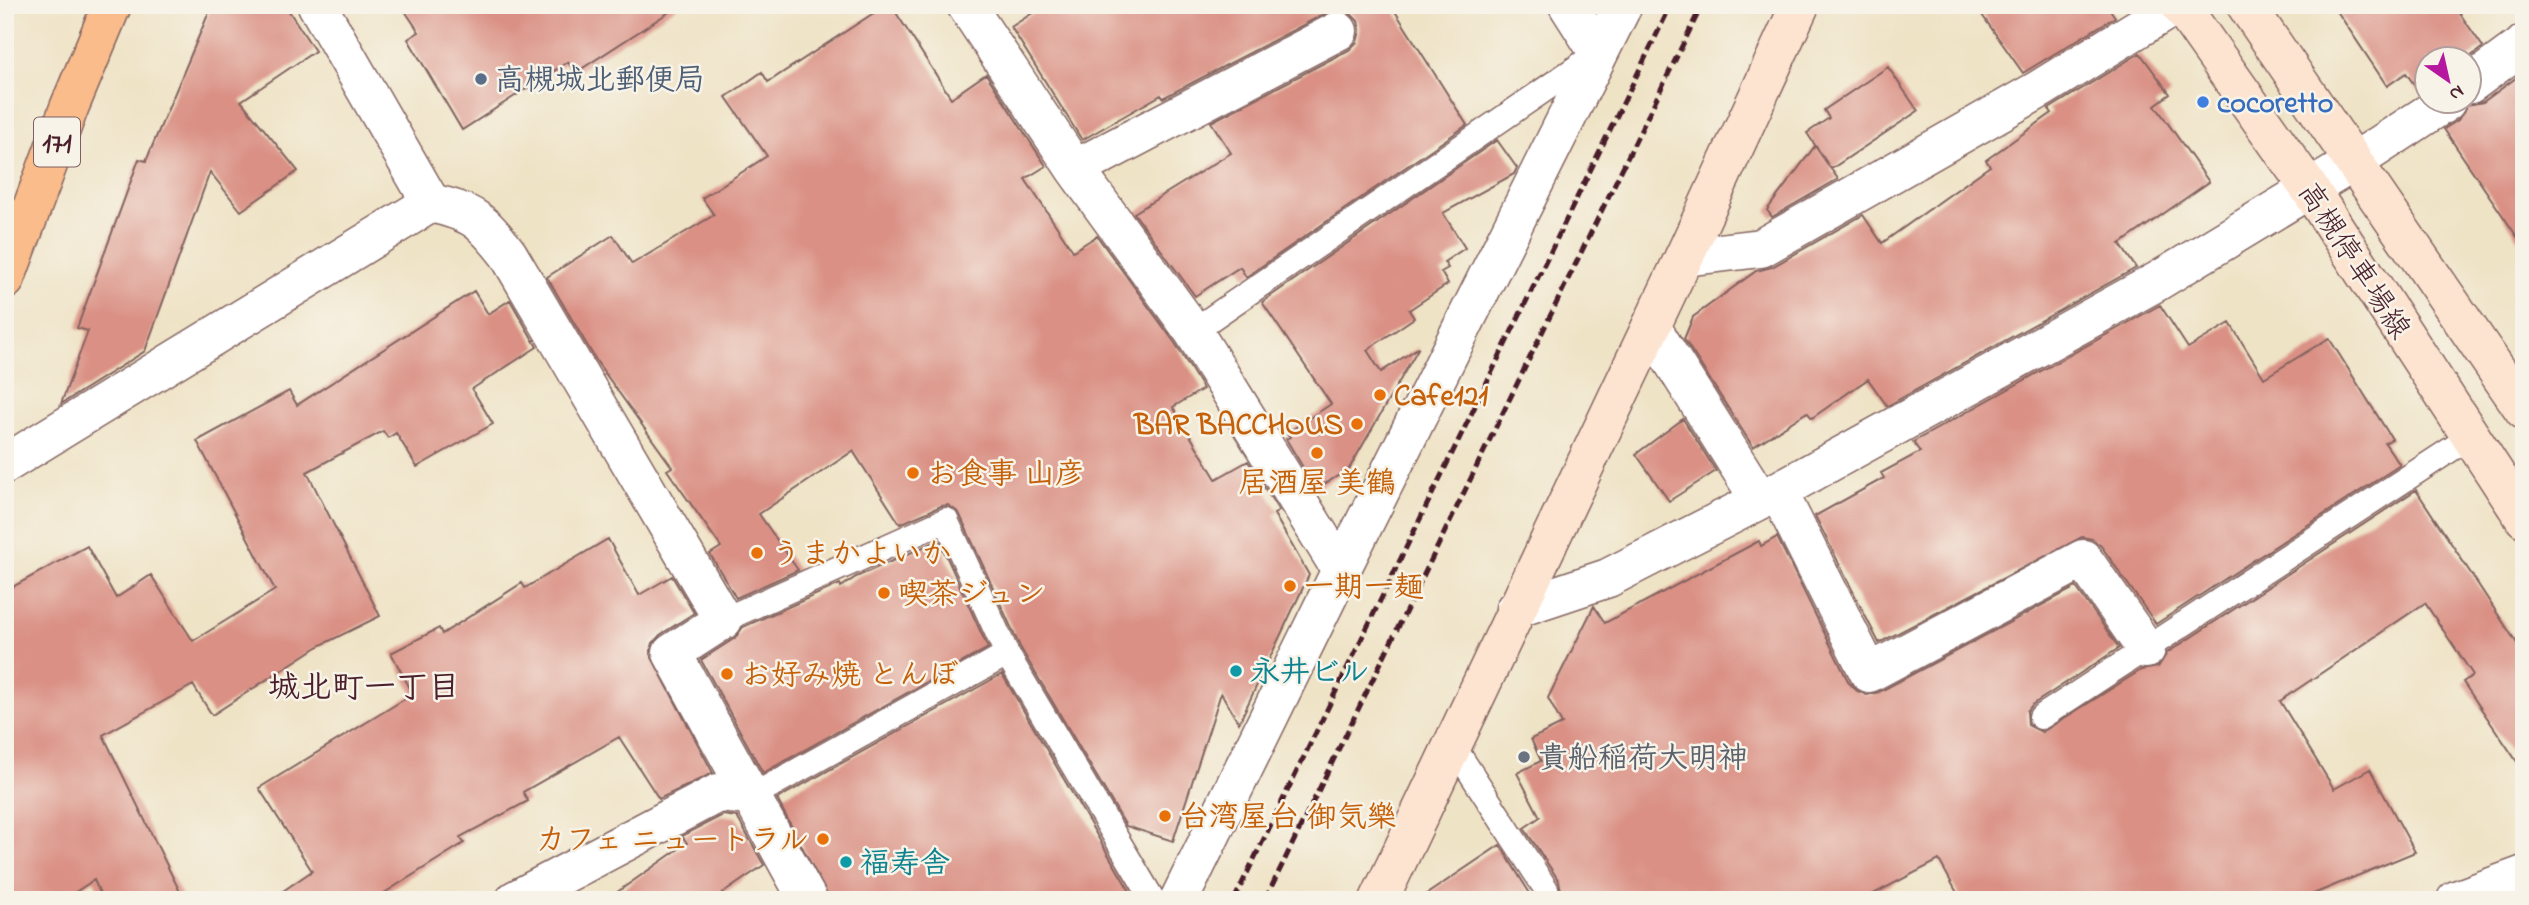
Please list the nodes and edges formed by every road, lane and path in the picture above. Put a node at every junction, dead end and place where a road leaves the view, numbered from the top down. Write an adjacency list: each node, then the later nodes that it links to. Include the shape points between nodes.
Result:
1 (112, 5): 19 (highway, 171)
2 (317, 5): 17 (street)
3 (1568, 5): 11 (street)
4 (1623, 5): 11 (street)
5 (1800, 5): 18 (street)
6 (2178, 5): 16 (street, 高槻停車場線); 18 (street, via 1761,248)
7 (2246, 5): 14 (street, 高槻停車場線)
8 (970, 7): 15 (street)
9 (1338, 31): 15 (street)
10 (2524, 44): 12 (street)
11 (1598, 52): 21 (lane); 27 (street)
12 (2484, 73)
13 (2425, 116): 14 (street)
14 (2354, 162): 16 (street); 22 (street, 高槻停車場線)
15 (1075, 169): 21 (street)
16 (2309, 188): 23 (street, 高槻停車場線); 25 (street, via 2158,281)
17 (431, 203): 24 (street); 29 (street, via 468,212 491,231 508,254)
18 (1684, 257): 20 (street)
19 (5, 279)
20 (1651, 327): 25 (street); 28 (street)
21 (1194, 331): 27 (street)
22 (2524, 411)
23 (2470, 437): 26 (street, 高槻停車場線); 30 (lane)
24 (5, 464)
25 (1769, 496): 28 (street, via 1608,578); 30 (street, via 1870,673 2083,559)
26 (2524, 517)
27 (1341, 570): 39 (street)
28 (1515, 609): 33 (street)
29 (723, 620): 31 (lane, via 946,520); 34 (street, via 672,653)
30 (2146, 649): 32 (lane)
31 (1007, 654): 34 (lane); 38 (lane)
32 (2041, 718)
33 (1452, 744): 40 (street); 41 (lane)
34 (752, 796): 36 (street, via 718,793); 37 (street)
35 (2524, 875): 42 (street)
36 (515, 900)
37 (808, 900)
38 (1153, 900)
39 (1179, 900)
40 (1379, 900)
41 (1549, 900)
42 (2456, 900)

